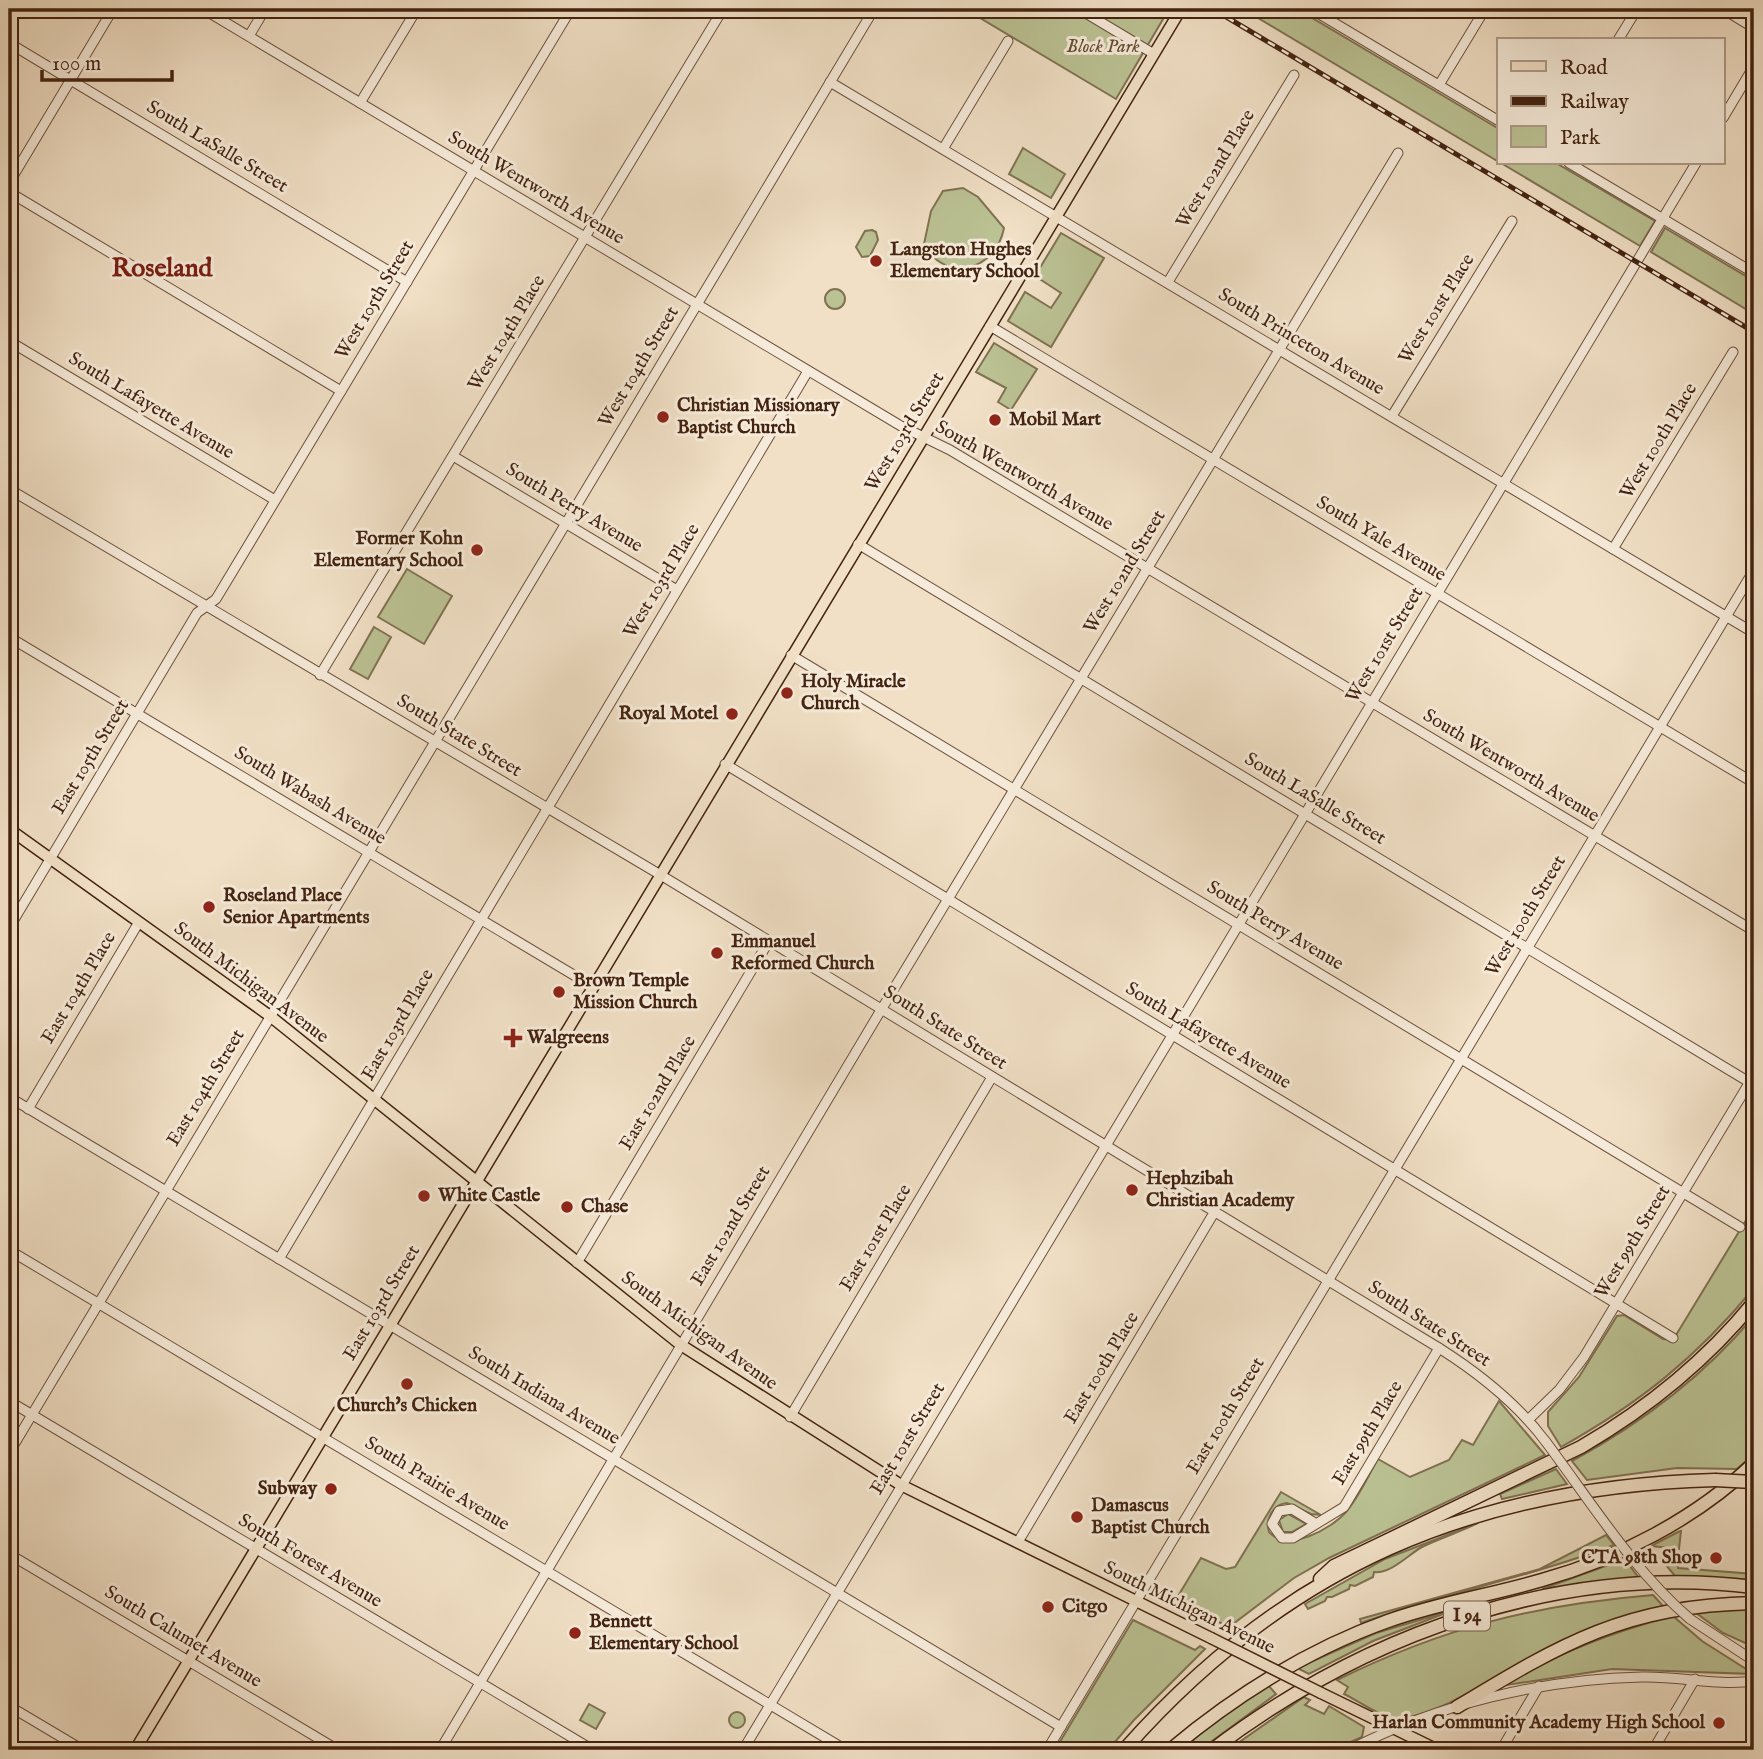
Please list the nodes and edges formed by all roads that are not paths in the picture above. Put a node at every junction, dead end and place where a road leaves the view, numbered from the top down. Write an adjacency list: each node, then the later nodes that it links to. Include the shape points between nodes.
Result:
1 (113, 9): 24 (street)
2 (203, 9): 17 (street, South Wentworth Avenue)
3 (265, 9): 17 (street)
4 (417, 9): 27 (street)
5 (571, 9): 34 (street, West 105th Street)
6 (723, 9): 40 (street, West 104th Place)
7 (874, 9): 25 (street, West 104th Street)
8 (1079, 9): 21 (street)
9 (1181, 9): 21 (main road, West 103rd Street)
10 (1311, 9): 15 (street)
11 (1485, 9): 26 (street)
12 (1637, 9): 18 (street)
13 (1723, 9): 16 (street)
14 (1334, 10): 15 (street)
15 (1328, 19): 26 (street)
16 (1754, 27)
17 (249, 36): 27 (street, South Wentworth Avenue)
18 (1619, 38)
19 (1008, 41): 30 (street)
20 (9, 43): 24 (street, South LaSalle Street)
21 (1154, 54): 37 (main road, West 103rd Street)
22 (1754, 66): 28 (street)
23 (1294, 75): 43 (street, West 102nd Place)
24 (70, 80): 35 (street); 42 (street, South LaSalle Street)
25 (830, 82): 30 (street, South Princeton Avenue); 44 (street, West 104th Street)
26 (1439, 85): 29 (street)
27 (360, 103): 34 (street, South Wentworth Avenue)
28 (1724, 116)
29 (1497, 120)
30 (943, 149): 37 (street, South Princeton Avenue)
31 (1398, 153): 47 (street, West 102nd Street)
32 (1571, 164): 38 (street)
33 (1695, 164): 38 (street, West 101st Street)
34 (473, 171): 40 (street, South Wentworth Avenue); 42 (street, West 105th Street)
35 (9, 183)
36 (9, 192): 50 (street)
37 (1056, 215): 43 (street, South Princeton Avenue); 45 (main road, West 103rd Street)
38 (1663, 219): 41 (street); 55 (street, West 101st Street)
39 (1512, 221): 51 (street, West 101st Place)
40 (585, 238): 44 (street, South Wentworth Avenue); 53 (street, West 104th Place)
41 (1754, 273)
42 (407, 282): 50 (street, West 105th Street)
43 (1168, 282): 47 (street, South Princeton Avenue)
44 (697, 305): 49 (street, South Wentworth Avenue); 58 (street, West 104th Street)
45 (990, 326): 52 (main road, West 103rd Street); 54 (street, South Yale Avenue)
46 (9, 341): 57 (street, South Lafayette Avenue)
47 (1280, 349): 51 (street, South Princeton Avenue); 54 (street, West 102nd Street)
48 (1733, 352): 60 (street, West 100th Place)
49 (808, 371): 52 (street, South Wentworth Avenue); 63 (street, West 103rd Place)
50 (341, 391): 57 (street, West 105th Street)
51 (1392, 416): 55 (street, South Princeton Avenue)
52 (923, 437): 59 (main road, West 103rd Street); 61 (street, South Wentworth Avenue)
53 (453, 456): 58 (street, South Perry Avenue); 70 (street, West 104th Place)
54 (1214, 459): 61 (street, West 102nd Street); 64 (street, South Yale Avenue)
55 (1503, 483): 60 (street, South Princeton Avenue); 64 (street, West 101st Street)
56 (9, 489): 65 (street, South State Street)
57 (275, 500): 65 (street, West 105th Street, via 215,600)
58 (565, 524): 63 (street, South Perry Avenue); 75 (street, West 104th Street)
59 (858, 544): 69 (main road, West 103rd Street); 71 (street, South LaSalle Street)
60 (1614, 549): 66 (street, South Princeton Avenue)
61 (1147, 569): 71 (street, West 102nd Street); 72 (street, South Wentworth Avenue)
62 (1754, 570): 66 (street, West 100th Street)
63 (677, 590): 79 (street, West 103rd Place)
64 (1437, 592): 72 (street, West 101st Street); 74 (street, South Yale Avenue)
65 (206, 607): 70 (street, South State Street); 73 (street, East 105th Street, via 197,613)
66 (1726, 616): 67 (street, South Princeton Avenue); 74 (street, West 100th Street)
67 (1754, 633)
68 (9, 637): 73 (street, South Wabash Avenue)
69 (791, 655): 76 (main road, West 103rd Street); 78 (street, South Perry Avenue)
70 (320, 675): 75 (street, South State Street)
71 (1081, 680): 78 (street, West 102nd Street); 80 (street, South LaSalle Street)
72 (1371, 702): 80 (street, West 101st Street); 82 (street, South Wentworth Avenue)
73 (137, 714): 83 (street, South Wabash Avenue); 84 (street, East 105th Street)
74 (1660, 727): 77 (street, South Yale Avenue); 82 (street, West 100th Street)
75 (434, 742): 79 (street, South State Street); 83 (street, East 104th Street)
76 (725, 764): 85 (main road, West 103rd Street); 86 (street, South Lafayette Avenue)
77 (1754, 783)
78 (1014, 790): 86 (street, West 102nd Street); 89 (street, South Perry Avenue)
79 (546, 808): 85 (street, South State Street); 87 (street, East 103rd Place)
80 (1304, 813): 89 (street, West 101st Street); 93 (street, South LaSalle Street)
81 (9, 829): 84 (main road, South Michigan Avenue)
82 (1594, 836): 91 (street, South Wentworth Avenue); 93 (street, West 100th Street)
83 (368, 851): 87 (street, South Wabash Avenue); 96 (street, East 104th Street)
84 (51, 858): 88 (main road, South Michigan Avenue); 90 (street, East 105th Street)
85 (659, 874): 92 (street, South State Street); 94 (main road, East 103rd Street)
86 (948, 899): 95 (street, West 102nd Street); 97 (street, South Lafayette Avenue)
87 (481, 918): 94 (street, South Wabash Avenue); 102 (street, East 103rd Place)
88 (139, 922): 96 (main road, South Michigan Avenue); 103 (street, East 104th Place)
89 (1237, 924): 97 (street, West 101st Street); 98 (street, South Perry Avenue)
90 (9, 928)
91 (1754, 931)
92 (769, 941): 95 (street, South State Street); 113 (street, East 102nd Place)
93 (1527, 948): 98 (street, West 100th Street); 100 (street, South LaSalle Street)
94 (592, 986): 106 (main road, East 103rd Street)
95 (881, 1009): 99 (street, South State Street); 120 (street, East 102nd Street)
96 (270, 1016): 102 (main road, South Michigan Avenue); 107 (street, East 104th Street)
97 (1171, 1034): 104 (street, West 101st Street); 105 (street, South Lafayette Avenue)
98 (1460, 1058): 105 (street, West 100th Street); 108 (street, South Perry Avenue)
99 (992, 1077): 104 (street, South State Street); 124 (street, East 101st Place)
100 (1753, 1080): 108 (street, West 99th Street)
101 (9, 1097): 103 (street, South Indiana Avenue)
102 (375, 1099): 106 (main road, South Michigan Avenue); 112 (street, East 103rd Place)
103 (28, 1109): 107 (street, South Indiana Avenue)
104 (1104, 1145): 109 (street, South State Street); 131 (street, East 101st Street)
105 (1394, 1169): 114 (street, West 100th Street); 117 (street, South Lafayette Avenue)
106 (475, 1181): 113 (main road, South Michigan Avenue); 118 (main road, East 103rd Street)
107 (165, 1192): 112 (street, South Indiana Avenue); 116 (street, East 104th Street)
108 (1683, 1193): 110 (street, South Perry Avenue); 117 (street, West 99th Street)
109 (1215, 1211): 114 (street, South State Street); 133 (street, East 100th Place)
110 (1740, 1227)
111 (9, 1250): 116 (street, South Prairie Avenue)
112 (279, 1259): 118 (street, South Indiana Avenue)
113 (577, 1263): 120 (main road, South Michigan Avenue)
114 (1327, 1279): 121 (street, South State Street); 140 (street, East 100th Street)
115 (1754, 1302): 139 (highway, via 1699,1363 1620,1424 1334,1566)
116 (98, 1303): 123 (street, East 104th Street); 126 (street, South Prairie Avenue)
117 (1616, 1303): 119 (street, South Lafayette Avenue); 125 (street, West 99th Street, via 1584,1357)
118 (390, 1324): 126 (main road, East 103rd Street); 128 (street, South Indiana Avenue)
119 (1673, 1338)
120 (681, 1345): 124 (main road, South Michigan Avenue); 128 (street, East 102nd Street)
121 (1439, 1348): 125 (street, South State Street); 132 (street, East 99th Place, via 1344,1507)
122 (9, 1401): 123 (street, South Forest Avenue)
123 (32, 1415): 127 (street, East 104th Street); 134 (street, South Forest Avenue)
124 (790, 1417): 131 (main road, South Michigan Avenue)
125 (1529, 1419): 143 (street, South State Street, bridge, via 1650,1579 1690,1619)
126 (323, 1436): 134 (main road, East 103rd Street); 136 (street, South Prairie Avenue)
127 (9, 1453)
128 (614, 1458): 136 (street, East 102nd Street); 138 (street, South Indiana Avenue)
129 (1754, 1464): 162 (highway, via 1655,1534 1603,1559 1544,1580 1432,1607 1339,1640 1250,1688)
130 (1754, 1482): 139 (highway, bridge, via 1604,1487 1539,1498 1406,1540)
131 (901, 1485): 133 (main road, South Michigan Avenue); 138 (street, East 101st Street)
132 (1315, 1523): 132 (street, East 99th Place, via 1293,1538 1282,1538 1272,1524 1279,1511 1288,1509)
133 (1018, 1542): 140 (main road, South Michigan Avenue)
134 (255, 1549): 142 (main road, East 103rd Street); 146 (street, South Forest Avenue)
135 (9, 1554): 142 (street, South Calumet Avenue)
136 (547, 1571): 146 (street, East 102nd Street); 148 (street, South Prairie Avenue)
137 (1754, 1587): 163 (highway, I 94, via 1689,1583 1594,1589 1489,1609 1394,1642 1339,1668 1286,1698)
138 (837, 1592): 148 (street, East 101st Street); 151 (street, South Indiana Avenue)
139 (1306, 1592): 161 (highway, via 1212,1660)
140 (1135, 1601): 151 (street, East 100th Street); 152 (main road, South Michigan Avenue, bridge)
141 (1754, 1603): 150 (highway, via 1698,1606 1628,1619 1581,1636)
142 (189, 1660): 154 (main road, East 103rd Street); 155 (street, South Calumet Avenue)
143 (1754, 1661)
144 (1695, 1679): 145 (street); 147 (street, via 1615,1678); 167 (street)
145 (1754, 1681)
146 (480, 1683): 156 (street, East 102nd Street); 157 (street, South Forest Avenue)
147 (1539, 1686): 150 (street); 166 (street)
148 (770, 1705): 158 (street, East 101st Street); 159 (street, South Prairie Avenue)
149 (9, 1706): 153 (street)
150 (1457, 1707): 152 (street)
151 (1061, 1727): 160 (street, East 100th Street)
152 (1395, 1730): 164 (street); 165 (main road, South Michigan Avenue)
153 (83, 1750)
154 (135, 1750)
155 (338, 1750)
156 (440, 1750)
157 (593, 1750)
158 (743, 1750)
159 (845, 1750)
160 (1047, 1750)
161 (1124, 1750)
162 (1170, 1750)
163 (1212, 1750)
164 (1349, 1750)
165 (1438, 1750)
166 (1501, 1750)
167 (1653, 1750)

